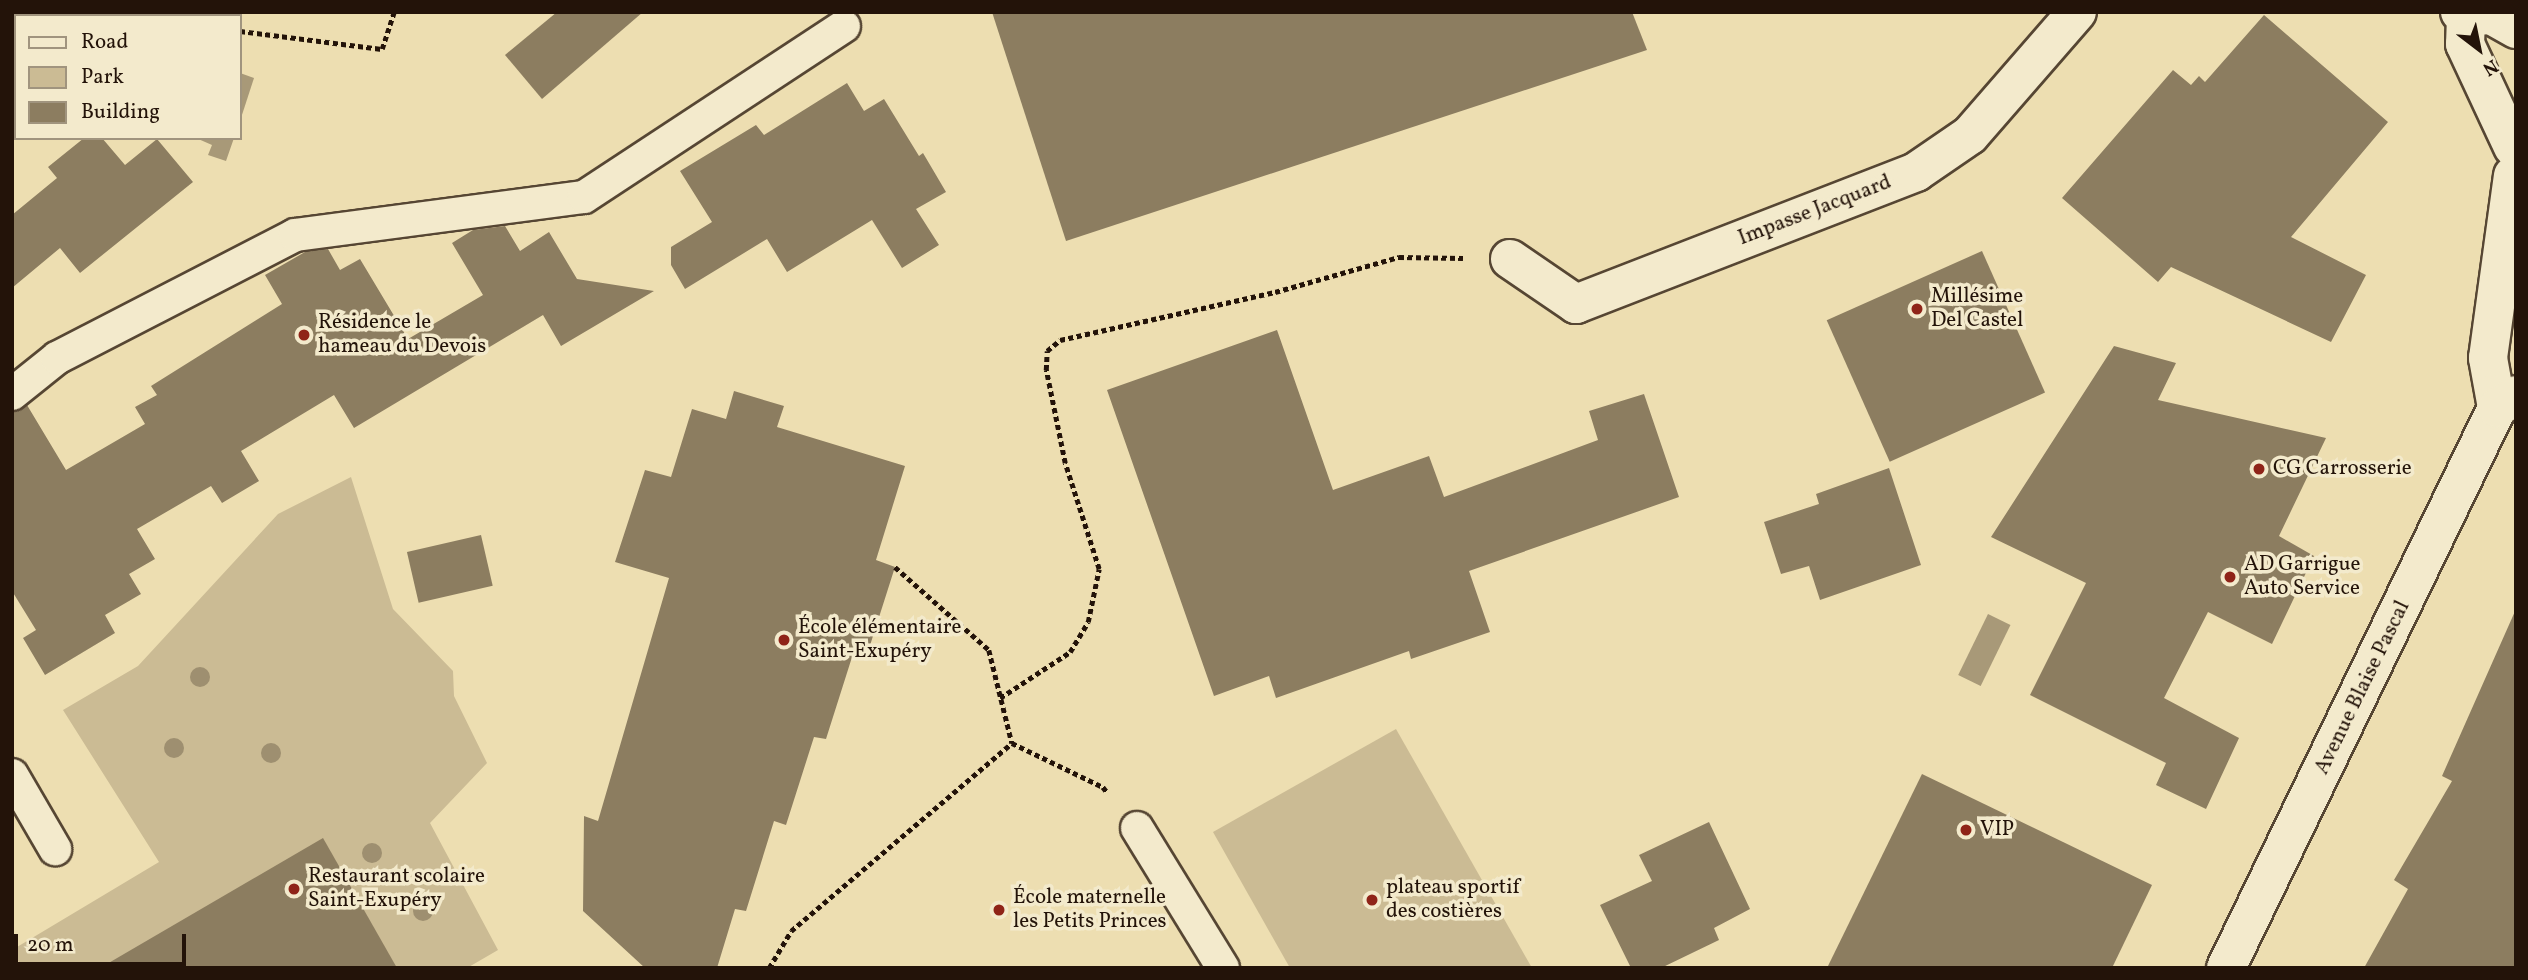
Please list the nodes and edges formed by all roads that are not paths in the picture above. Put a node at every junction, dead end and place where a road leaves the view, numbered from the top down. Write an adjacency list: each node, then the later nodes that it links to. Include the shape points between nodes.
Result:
1 (2077, 12): 6 (street, Impasse Jacquard, via 1970,135 1916,172 1576,303)
2 (2463, 15): 4 (street, via 2491,15); 5 (street, via 2465,44)
3 (844, 26): 7 (lane, via 584,197 295,235 57,358)
4 (2516, 29)
5 (2514, 161): 8 (street, Avenue Blaise Pascal, via 2488,358)
6 (1510, 259)
7 (12, 394)
8 (2506, 402): 13 (street, Avenue Blaise Pascal)
9 (12, 775): 11 (lane)
10 (1137, 828): 12 (lane)
11 (55, 849)
12 (1223, 968)
13 (2226, 968)

